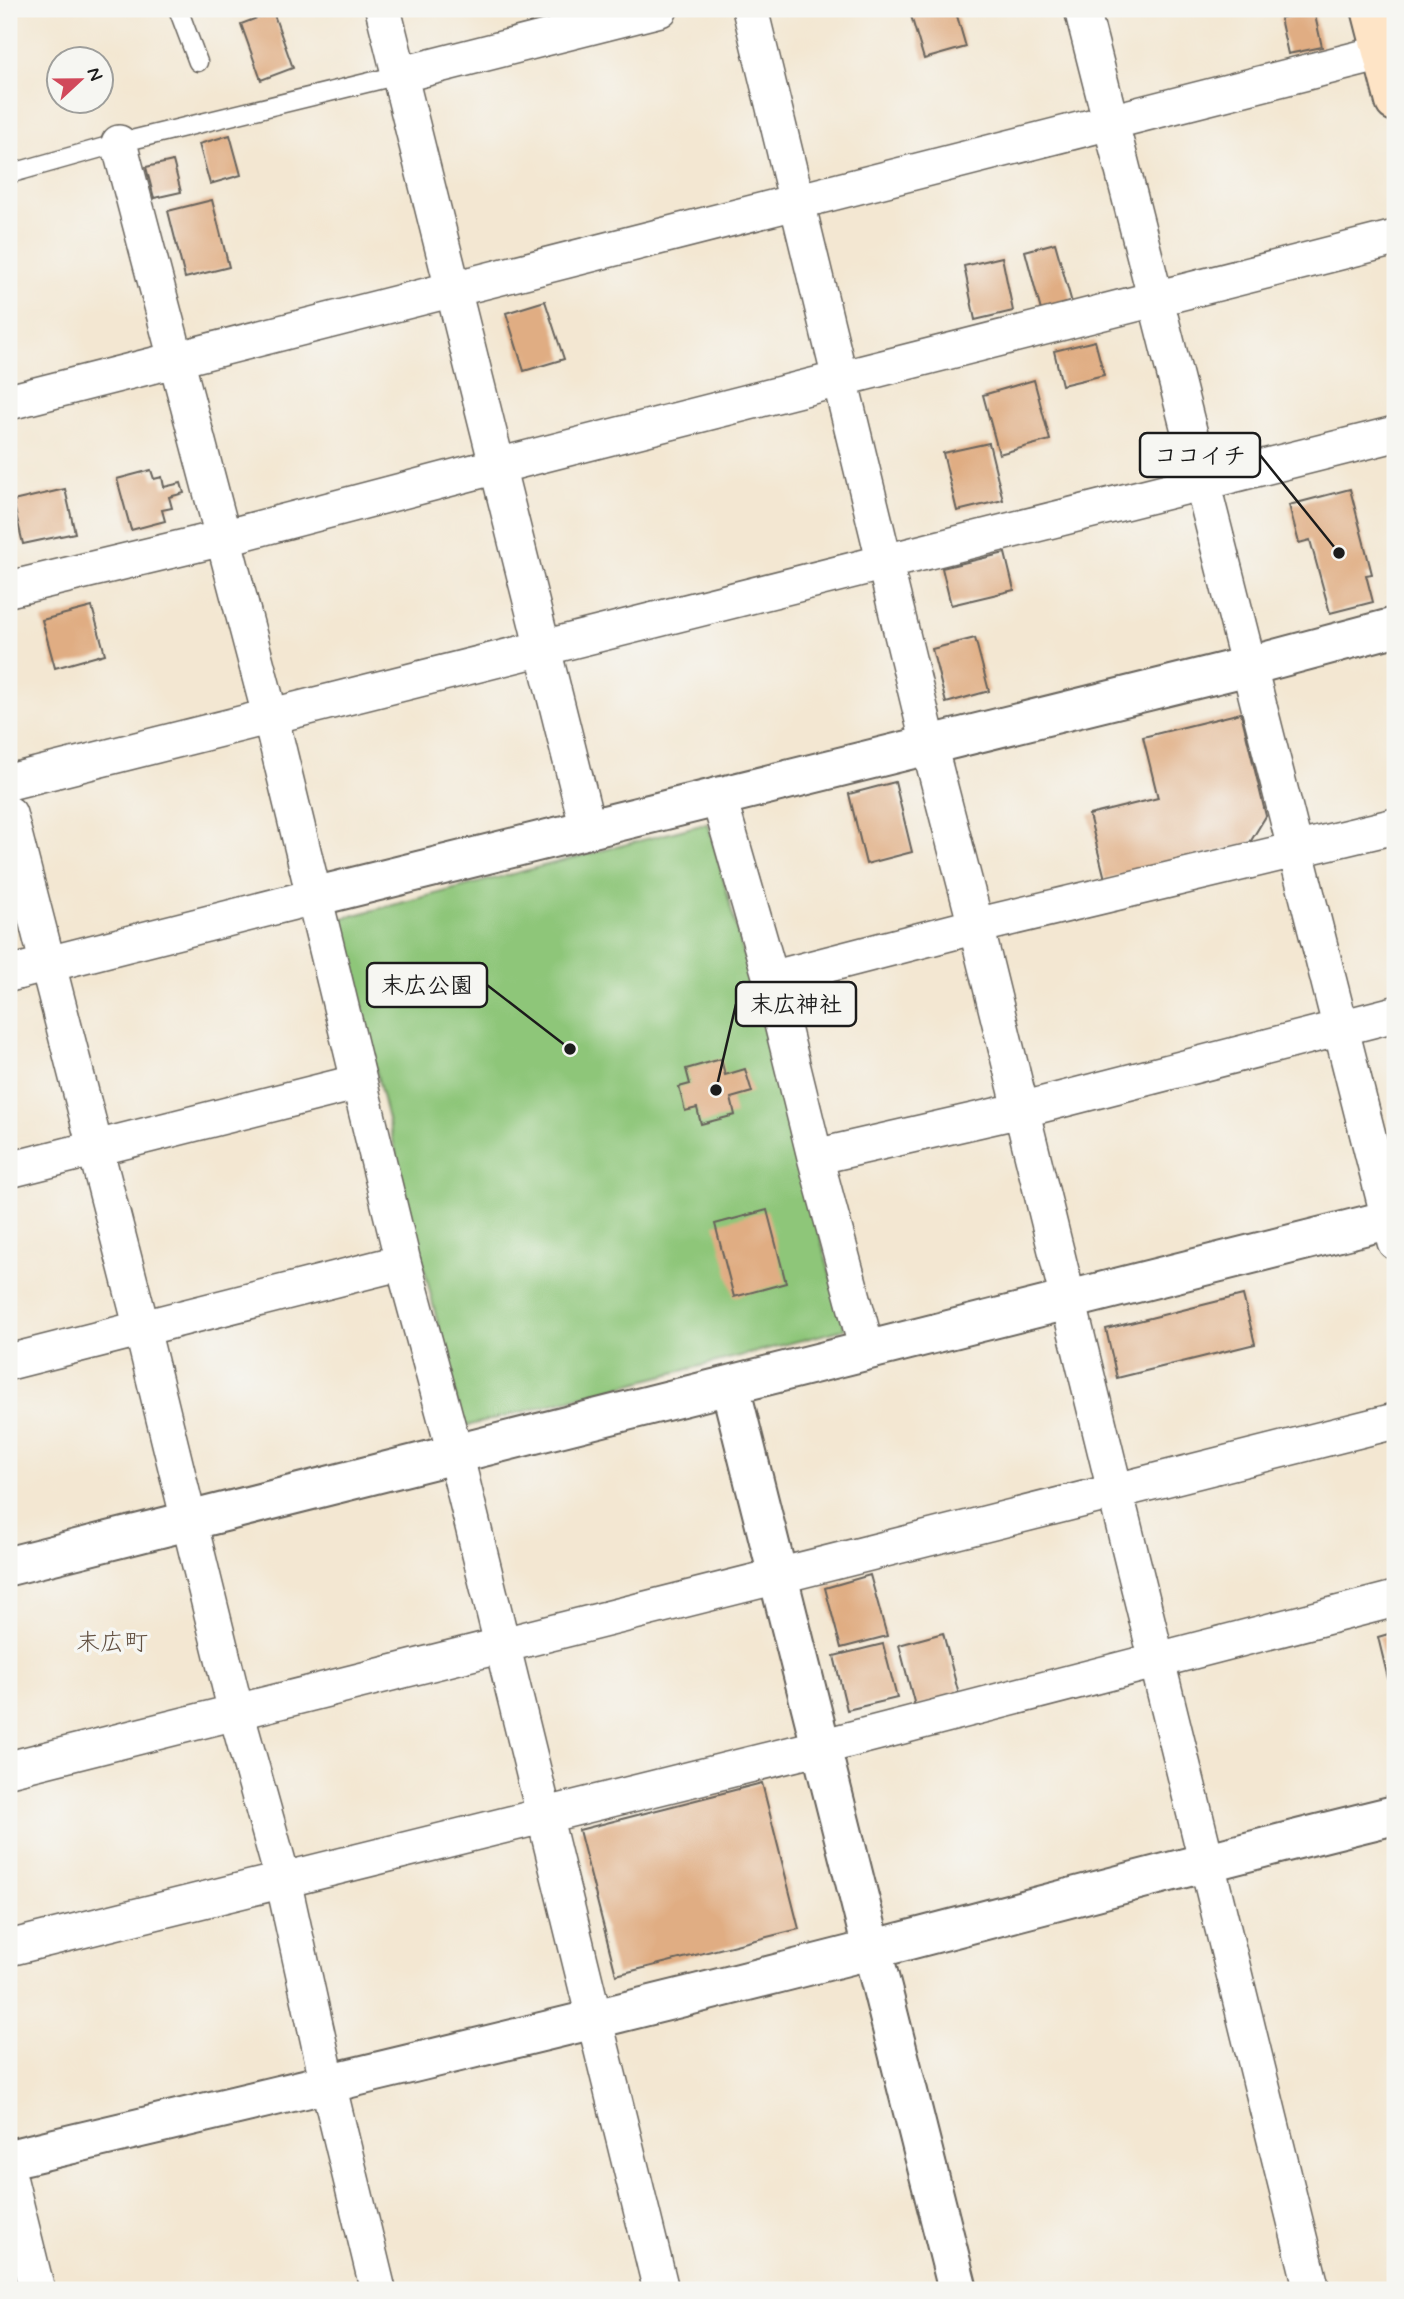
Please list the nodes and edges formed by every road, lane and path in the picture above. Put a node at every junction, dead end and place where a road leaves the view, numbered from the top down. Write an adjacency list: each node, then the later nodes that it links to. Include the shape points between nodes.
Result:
1 (178, 9): 8 (lane)
2 (383, 9): 9 (street)
3 (660, 9): 9 (street)
4 (750, 9): 14 (street)
5 (1082, 9): 11 (street)
6 (1371, 9): 7 (main road)
7 (1382, 53): 10 (main road); 11 (street)
8 (198, 62)
9 (399, 75): 12 (lane); 16 (street)
10 (1395, 102)
11 (1111, 122): 14 (street); 17 (street)
12 (118, 143): 13 (lane); 18 (street)
13 (9, 174)
14 (797, 202): 16 (street); 19 (street)
15 (1395, 238): 17 (street)
16 (452, 289): 18 (street); 22 (street)
17 (1156, 299): 19 (street); 23 (street)
18 (176, 359): 20 (street); 24 (street)
19 (841, 379): 22 (street); 25 (street)
20 (9, 402)
21 (1395, 434): 23 (street)
22 (497, 466): 24 (street); 28 (street)
23 (1202, 481): 25 (street); 29 (street)
24 (223, 538): 26 (street); 30 (street)
25 (885, 561): 28 (street); 31 (street)
26 (9, 589)
27 (1395, 627): 29 (street)
28 (542, 647): 30 (street); 36 (street)
29 (1250, 666): 31 (street); 37 (street)
30 (270, 715): 32 (street); 38 (street)
31 (929, 745): 33 (street); 39 (street)
32 (9, 782)
33 (718, 795): 36 (street); 42 (street)
34 (9, 814): 40 (street)
35 (1395, 826): 37 (street)
36 (588, 829): 38 (street)
37 (1297, 851): 39 (street); 44 (street)
38 (313, 897): 40 (street); 45 (street)
39 (976, 926): 42 (street); 46 (street)
40 (47, 965): 41 (street); 47 (street)
41 (9, 974)
42 (771, 979): 48 (street)
43 (1395, 1013): 44 (street)
44 (1341, 1027): 46 (street); 50 (street)
45 (359, 1082): 47 (street); 51 (street)
46 (1021, 1110): 48 (street); 52 (street)
47 (95, 1148): 49 (street); 53 (street)
48 (815, 1157): 54 (street)
49 (9, 1170)
50 (1393, 1226): 52 (street)
51 (403, 1262): 53 (street); 58 (street)
52 (1068, 1298): 54 (street); 59 (street)
53 (142, 1328): 55 (street); 60 (street)
54 (867, 1350): 56 (street)
55 (9, 1362)
56 (730, 1385): 58 (street); 62 (street)
57 (1395, 1421): 59 (street)
58 (455, 1453): 60 (street); 64 (street)
59 (1114, 1491): 62 (street); 65 (street)
60 (189, 1520): 61 (street); 66 (street)
61 (9, 1566)
62 (777, 1575): 64 (street); 67 (street)
63 (1395, 1599): 65 (street)
64 (502, 1644): 66 (street); 69 (street)
65 (1157, 1661): 67 (street); 71 (street)
66 (236, 1712): 68 (street); 72 (street)
67 (821, 1747): 69 (street); 74 (street)
68 (9, 1769)
69 (545, 1815): 72 (street); 75 (street)
70 (1395, 1815): 71 (street)
71 (1206, 1861): 74 (street); 83 (street)
72 (283, 1880): 73 (street); 76 (street)
73 (9, 1948)
74 (871, 1949): 75 (street); 82 (street)
75 (594, 2018): 76 (street); 81 (street)
76 (328, 2084): 77 (street); 80 (street)
77 (9, 2159)
78 (9, 2177): 79 (street)
79 (37, 2290)
80 (378, 2290)
81 (661, 2290)
82 (958, 2290)
83 (1311, 2290)

